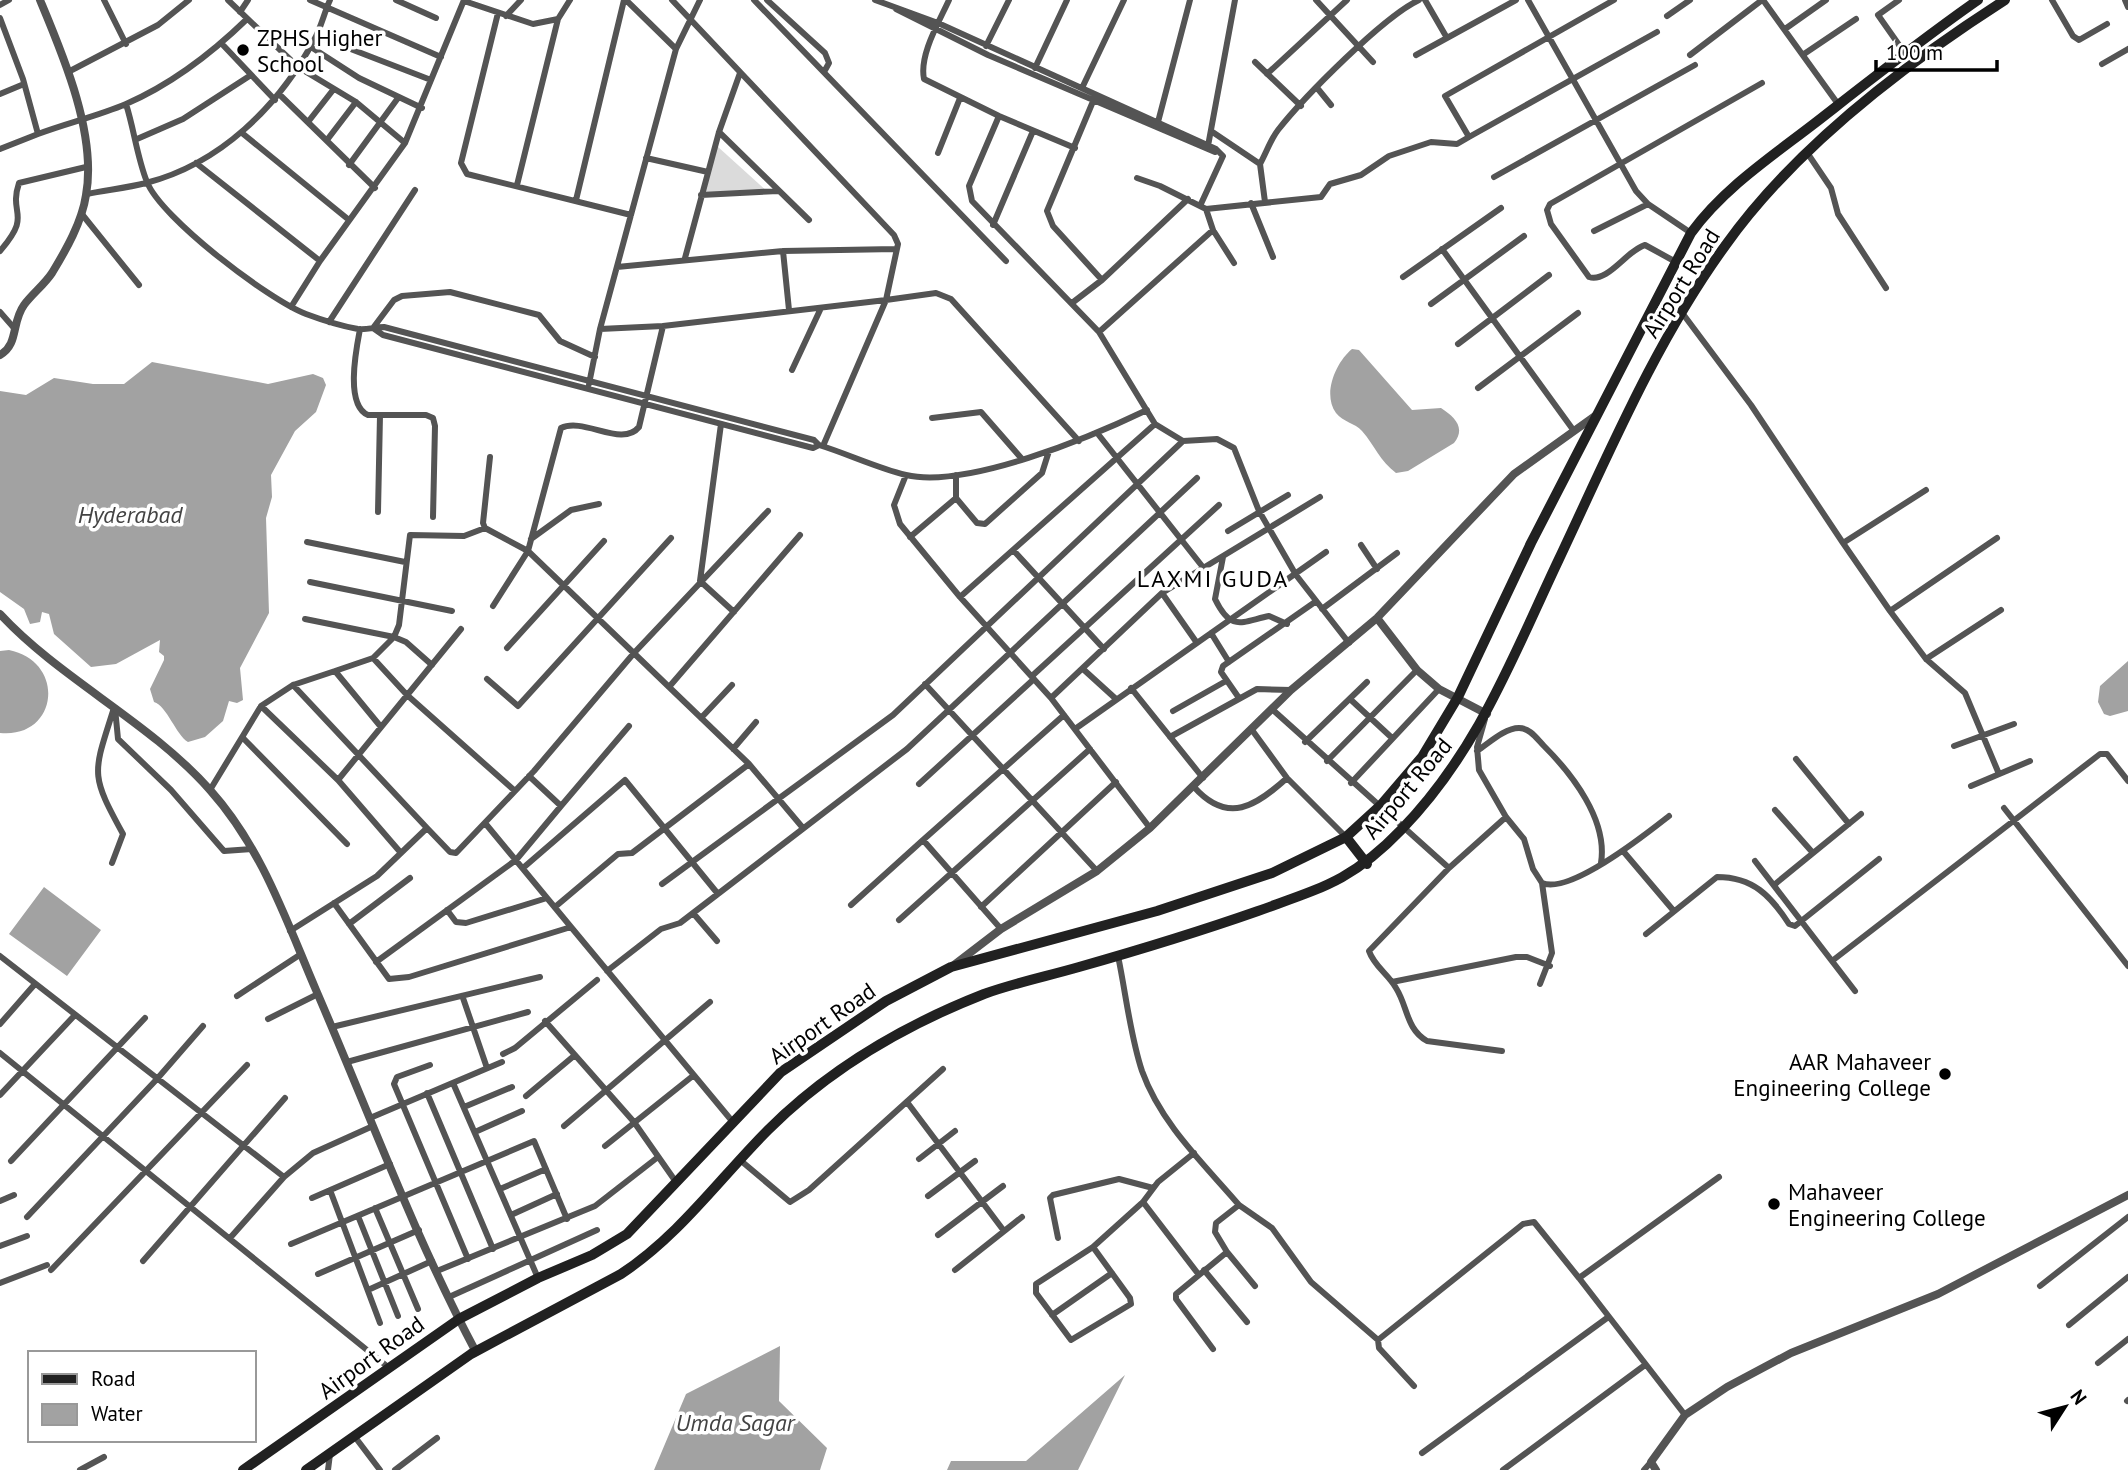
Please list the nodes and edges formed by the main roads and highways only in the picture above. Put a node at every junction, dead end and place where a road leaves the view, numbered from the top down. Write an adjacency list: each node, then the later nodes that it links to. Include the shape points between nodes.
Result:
1 (1978, 0): 4 (main road, Airport Road, via 1904,52 1708,210 1691,233 1595,416 1458,697 1422,757)
2 (2005, 0): 3 (main road, Airport Road)
3 (1992, 3): 5 (main road, Airport Road, via 1843,119 1780,180 1724,247 1649,370 1487,714 1451,772)
4 (1346, 837): 5 (main road); 6 (main road, Airport Road, via 1272,873 1157,911 951,967 886,1001 781,1072 627,1234 459,1319)
5 (1367, 864): 7 (main road, Airport Road, via 1326,887 1181,938 986,993 905,1031 824,1080 651,1255 476,1352)
6 (243, 1470)
7 (306, 1470)

